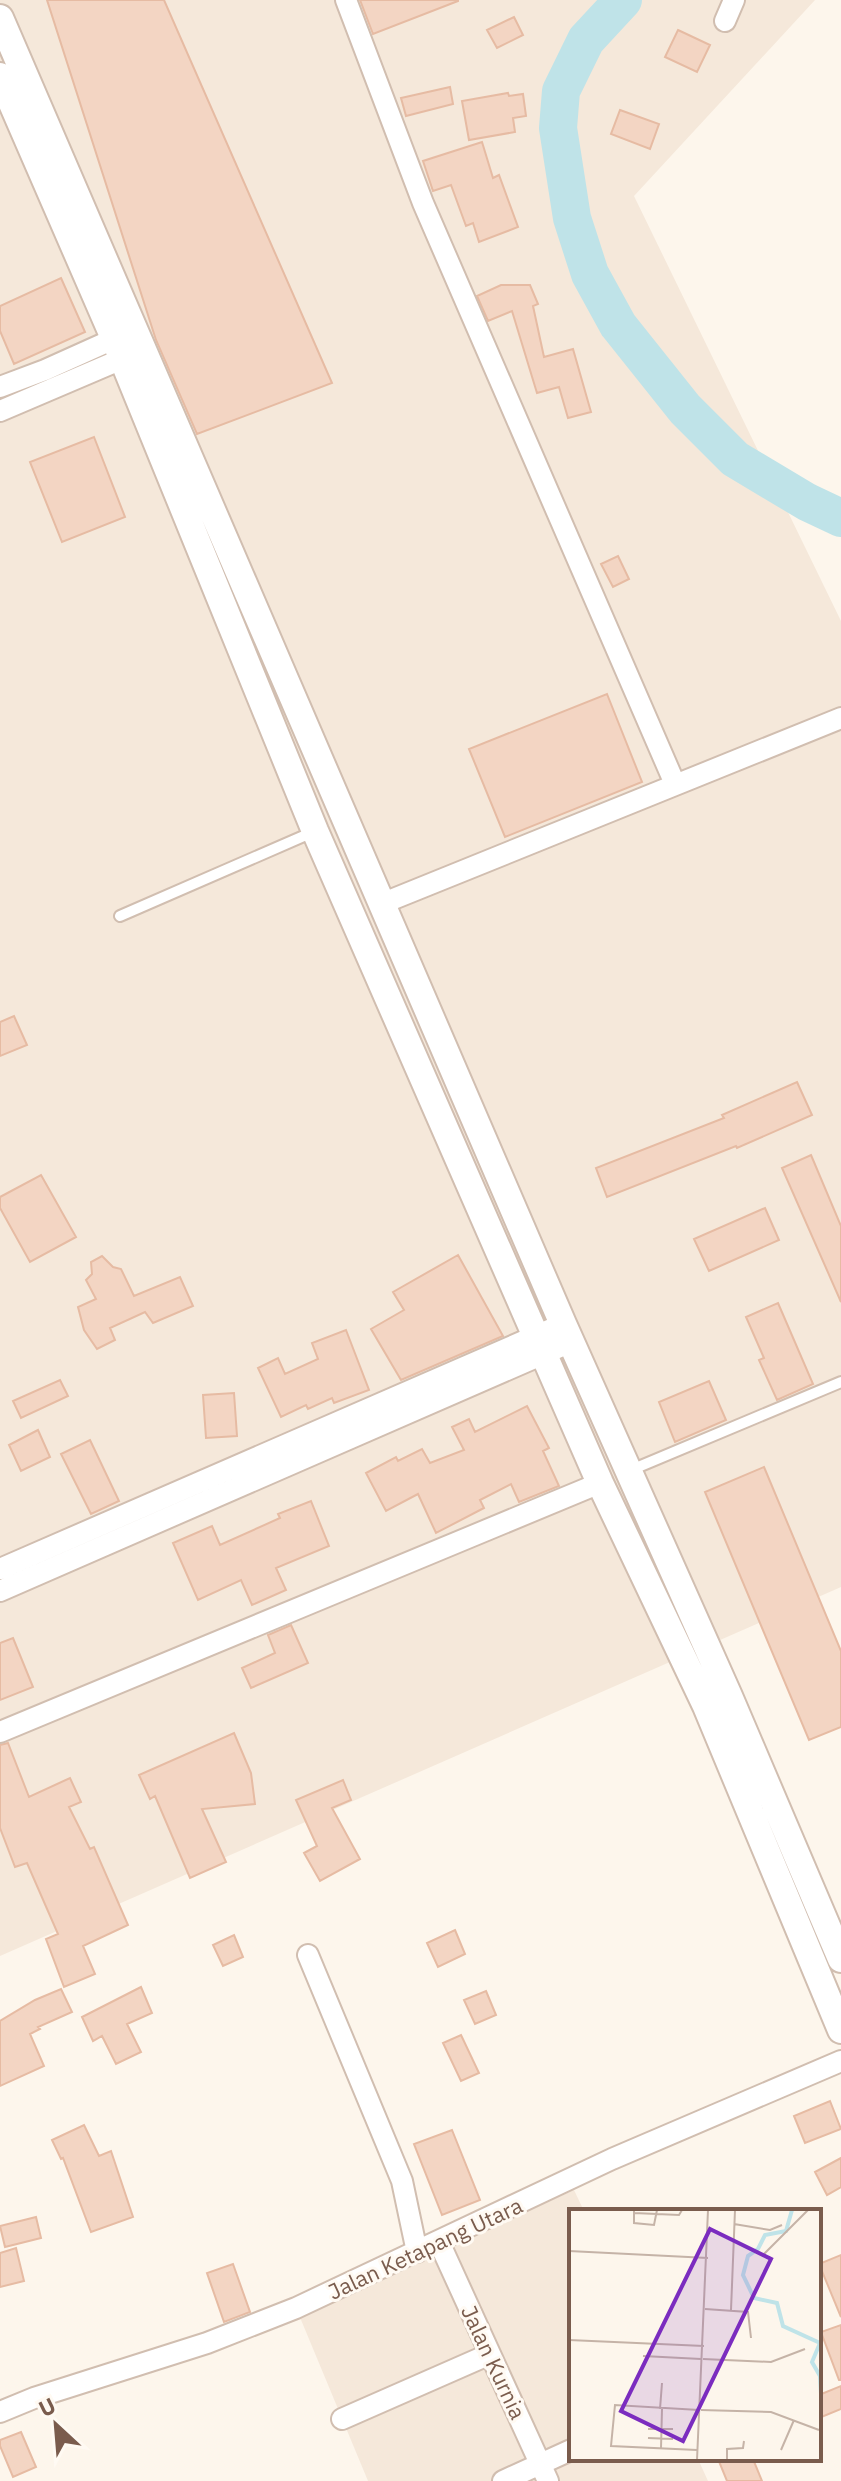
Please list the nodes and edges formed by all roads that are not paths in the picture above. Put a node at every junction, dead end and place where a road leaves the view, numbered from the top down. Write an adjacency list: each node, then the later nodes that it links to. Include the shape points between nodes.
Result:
1 (346, 0): 11 (street, via 423,203)
2 (734, 0): 4 (street)
3 (0, 18): 7 (street)
4 (725, 21)
5 (0, 76): 6 (street)
6 (10, 123): 7 (street)
7 (128, 344): 8 (street); 9 (street); 12 (street); 13 (street)
8 (0, 387)
9 (0, 411)
10 (841, 718): 11 (street)
11 (675, 784): 13 (street)
12 (315, 831): 14 (lane); 16 (street)
13 (381, 904): 15 (street)
14 (120, 916)
15 (567, 1333): 16 (street); 18 (street)
16 (539, 1346): 19 (street); 20 (street); 21 (street)
17 (841, 1382): 18 (lane)
18 (629, 1471): 22 (street)
19 (600, 1483): 22 (street); 23 (street)
20 (0, 1569)
21 (0, 1591)
22 (718, 1701): 25 (street); 26 (street)
23 (0, 1732)
24 (308, 1955): 29 (street, via 402,2181)
25 (841, 1959)
26 (841, 2030)
27 (841, 2061): 28 (street, Jalan Ketapang Utara, via 612,2159)
28 (439, 2242): 29 (street, Jalan Ketapang Utara); 30 (street, Jalan Kurnia)
29 (417, 2252): 31 (street, Jalan Ketapang Utara, via 207,2343)
30 (490, 2354): 32 (street); 34 (street, Jalan Kurnia)
31 (0, 2412)
32 (342, 2419)
33 (569, 2452): 34 (street)
34 (544, 2472): 35 (street)
35 (503, 2481)

